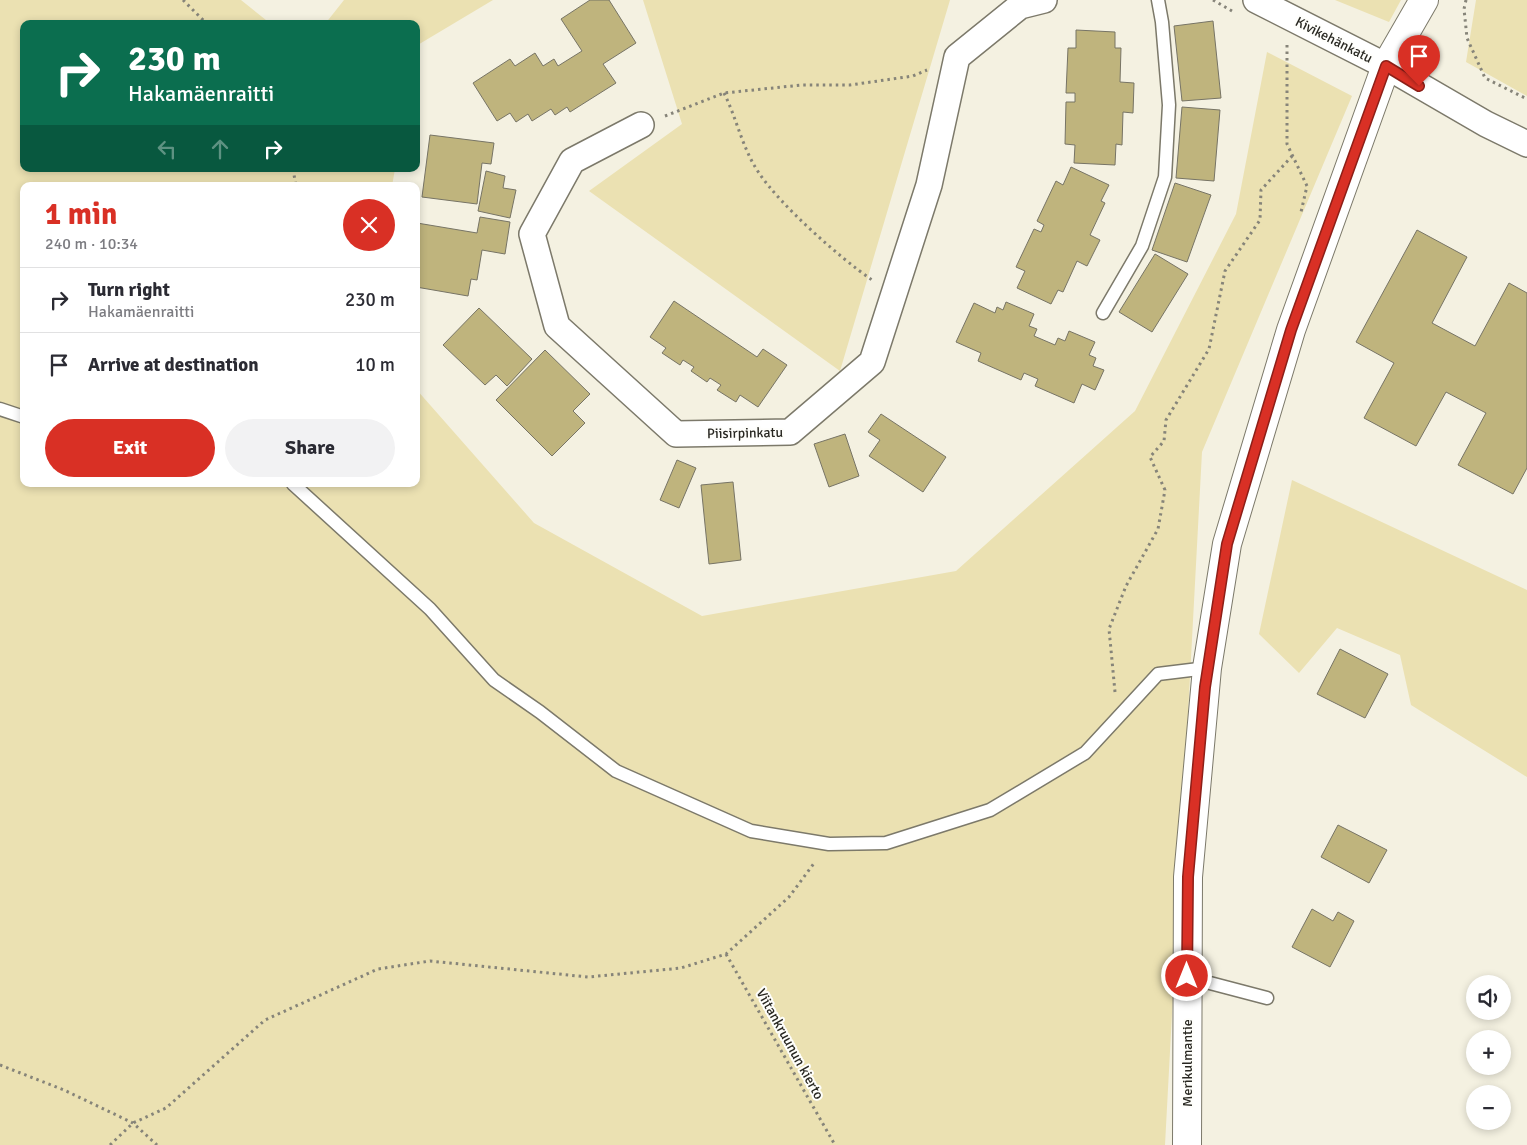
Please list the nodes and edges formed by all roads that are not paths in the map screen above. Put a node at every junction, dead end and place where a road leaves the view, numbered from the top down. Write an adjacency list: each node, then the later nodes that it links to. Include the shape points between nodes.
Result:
1 (1044, 0): 6 (street, Piisirpinkatu, via 1020,6 957,57 929,185 872,362 790,432 676,434 557,326 532,234 572,160)
2 (1158, 0): 8 (lane, via 1169,105 1164,177 1142,246)
3 (1256, 0): 5 (street, Kivikehänkatu)
4 (1424, 0): 5 (street, Merikulmantie)
5 (1386, 66): 7 (street, Kivikehänkatu); 12 (street, Merikulmantie, via 1291,330 1227,544)
6 (641, 126)
7 (1527, 144)
8 (1103, 313)
9 (0, 409): 10 (lane)
10 (20, 416)
11 (296, 487): 12 (lane, via 430,608 494,680 616,771 752,831 829,844 886,843 990,810 1085,754 1158,674)
12 (1207, 668): 13 (street, Merikulmantie, via 1188,877)
13 (1187, 976): 14 (lane); 15 (street, Merikulmantie)
14 (1267, 998)
15 (1187, 1145)

